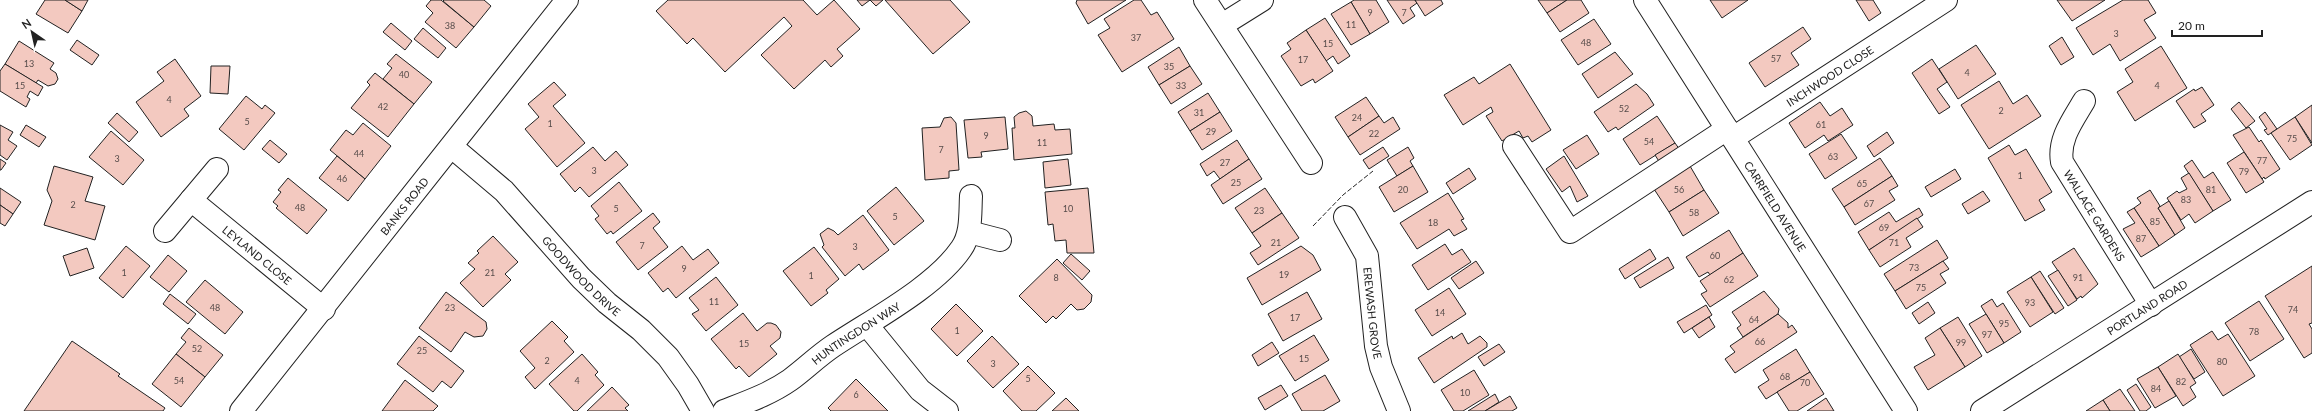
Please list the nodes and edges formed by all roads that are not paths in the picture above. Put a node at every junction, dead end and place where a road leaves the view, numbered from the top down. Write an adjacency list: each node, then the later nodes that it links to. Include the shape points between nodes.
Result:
1 (567, 0): 11 (street, BANKS ROAD)
2 (1206, 0): 7 (street)
3 (1262, 0): 7 (street)
4 (1645, 0): 9 (street, CARRFIELD AVENUE)
5 (1946, 0): 6 (street, INCHWOOD CLOSE)
6 (1923, 6): 9 (street, INCHWOOD CLOSE)
7 (1222, 26): 12 (street)
8 (2084, 100): 21 (street, WALLACE GARDENS, via 2063,142 2062,162)
9 (1730, 133): 10 (street, INCHWOOD CLOSE, via 1570,232); 29 (street, CARRFIELD AVENUE)
10 (1514, 146)
11 (452, 147): 22 (street, BANKS ROAD); 25 (street, GOODWOOD DRIVE, via 504,191 581,278 668,357)
12 (1311, 163)
13 (217, 169): 15 (street)
14 (971, 196): 19 (street, HUNTINGDON WAY)
15 (191, 200): 18 (street); 22 (street, LEYLAND CLOSE)
16 (2312, 202): 21 (street, PORTLAND ROAD)
17 (1345, 217): 28 (street, EREWASH GROVE, via 1367,256 1376,346 1381,368)
18 (165, 231)
19 (969, 232): 20 (street); 23 (street, HUNTINGDON WAY, via 950,264)
20 (1000, 240)
21 (2151, 305): 30 (street, PORTLAND ROAD)
22 (324, 309): 24 (street, BANKS ROAD)
23 (867, 325): 26 (street, HUNTINGDON WAY, via 775,389); 27 (street, via 920,390)
24 (241, 411)
25 (703, 411)
26 (724, 411)
27 (947, 411)
28 (1399, 411)
29 (1906, 411)
30 (1982, 411)

